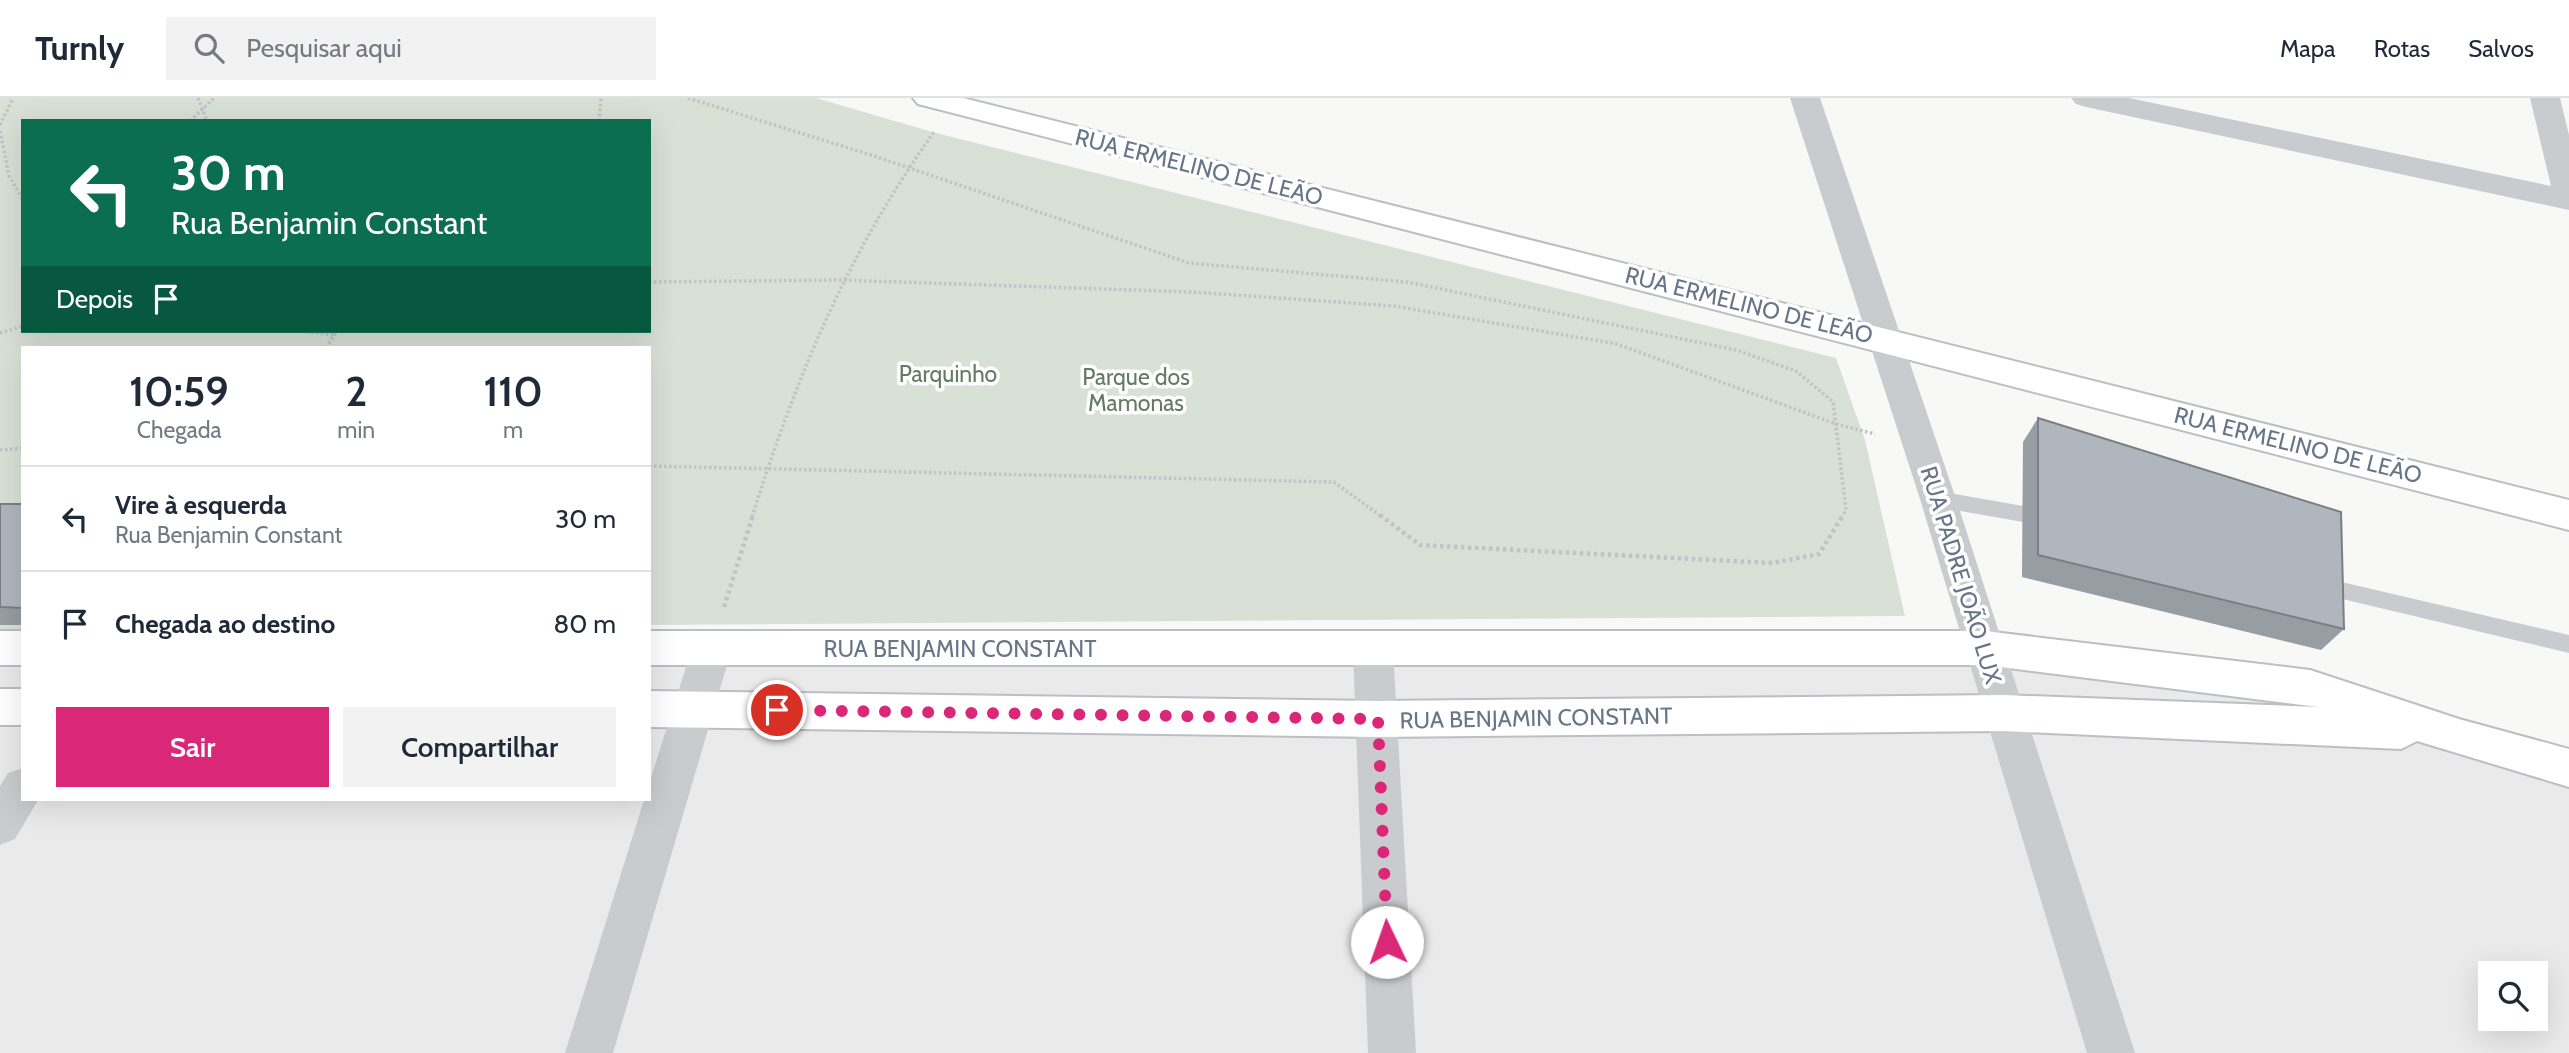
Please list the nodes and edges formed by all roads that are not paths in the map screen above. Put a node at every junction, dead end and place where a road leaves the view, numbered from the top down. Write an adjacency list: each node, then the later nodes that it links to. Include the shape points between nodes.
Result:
1 (1805, 98): 7 (street, RUA PADRE JOÃO LUX)
2 (2086, 98): 5 (street)
3 (2545, 98): 6 (street)
4 (948, 100): 7 (main road, RUA ERMELINO DE LEÃO)
5 (2183, 108): 6 (street)
6 (2569, 198)
7 (1884, 340): 8 (street, RUA PADRE JOÃO LUX); 10 (main road, RUA ERMELINO DE LEÃO)
8 (1938, 499): 9 (lane); 17 (street, RUA PADRE JOÃO LUX)
9 (2023, 514)
10 (2569, 515)
11 (2320, 586): 12 (lane)
12 (2569, 644)
13 (0, 648): 14 (main road)
14 (21, 648)
15 (651, 648): 16 (main road, RUA BENJAMIN CONSTANT)
16 (712, 648): 18 (main road, RUA BENJAMIN CONSTANT); 22 (street)
17 (1985, 648): 18 (main road, RUA BENJAMIN CONSTANT); 23 (street, RUA PADRE JOÃO LUX); 25 (main road, RUA BENJAMIN CONSTANT, via 2310,687)
18 (1373, 649): 24 (street)
19 (0, 707): 20 (main road)
20 (21, 707)
21 (651, 709): 22 (main road, RUA BENJAMIN CONSTANT)
22 (695, 709): 24 (main road, RUA BENJAMIN CONSTANT); 29 (street)
23 (2003, 713): 24 (main road, RUA BENJAMIN CONSTANT); 25 (main road, RUA BENJAMIN CONSTANT, via 2343,726); 31 (street, RUA PADRE JOÃO LUX)
24 (1378, 719): 30 (street)
25 (2459, 737): 26 (main road)
26 (2569, 768)
27 (21, 790): 28 (street)
28 (0, 825)
29 (589, 1053)
30 (1392, 1053)
31 (2111, 1053)

